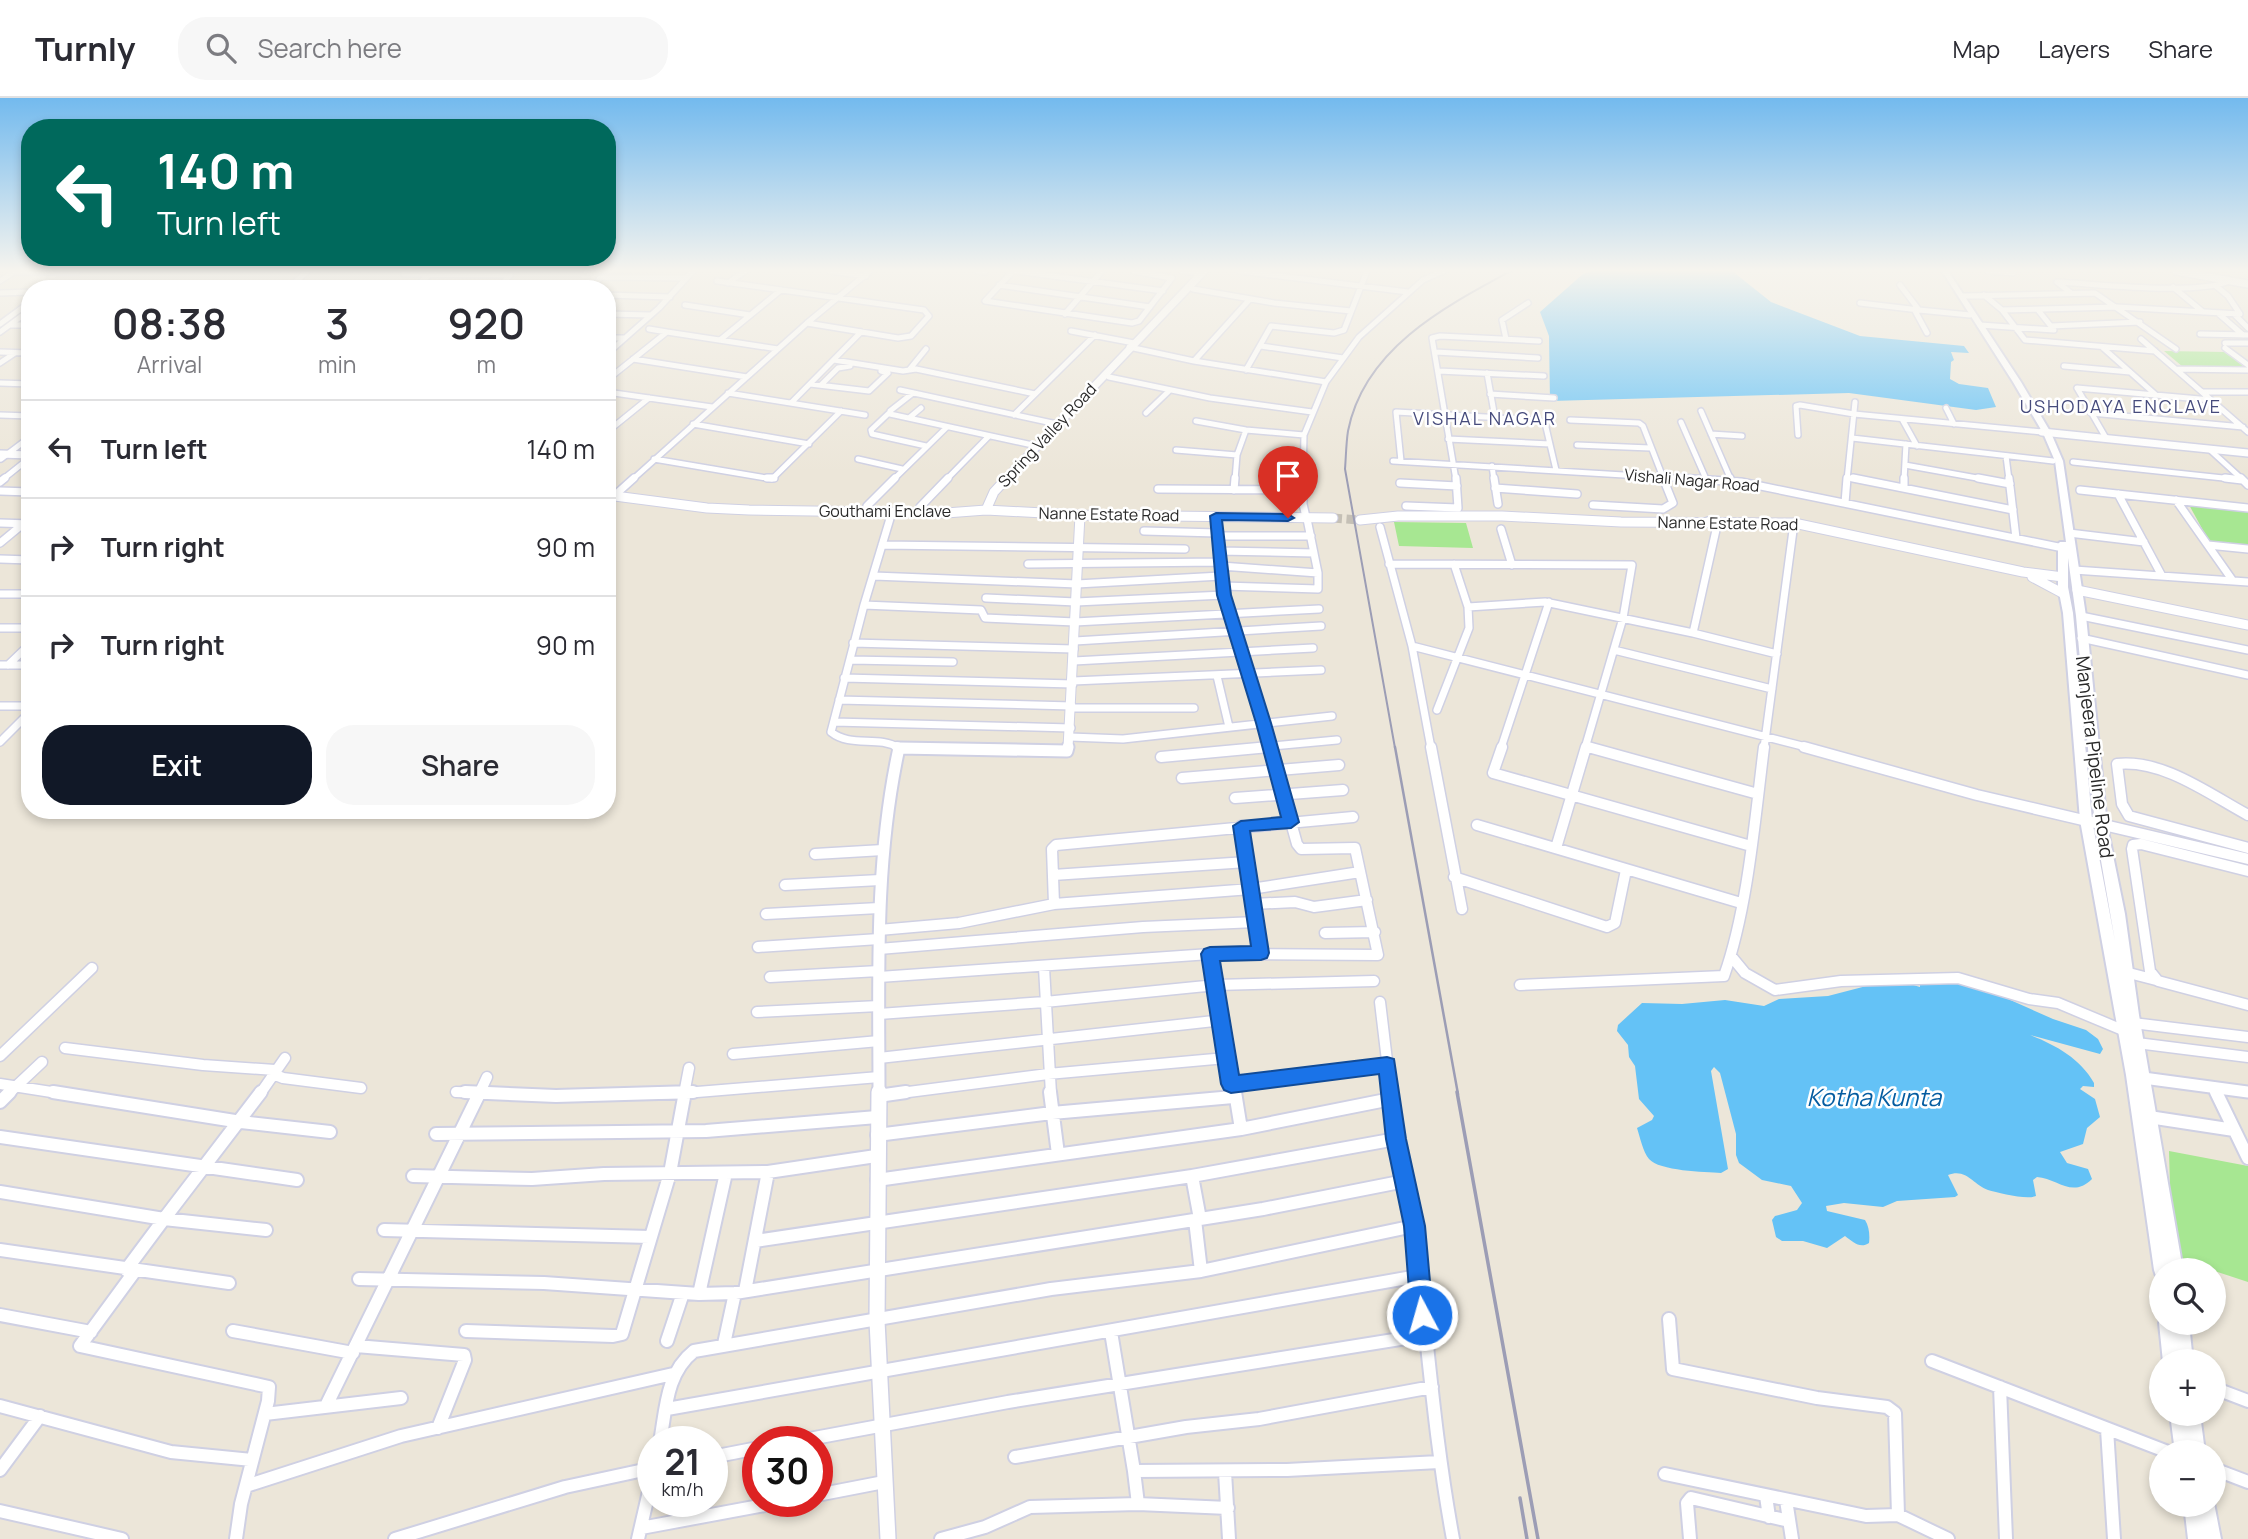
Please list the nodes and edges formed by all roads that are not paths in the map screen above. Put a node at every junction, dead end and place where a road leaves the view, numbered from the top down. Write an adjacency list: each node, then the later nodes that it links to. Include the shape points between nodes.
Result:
1 (625, 338): 22 (street)
2 (659, 338): 36 (street)
3 (708, 338): 19 (street)
4 (790, 338): 26 (street)
5 (855, 338): 37 (street)
6 (1093, 338): 64 (street)
7 (1107, 338): 23 (street)
8 (1141, 338): 23 (street, Spring Valley Road)
9 (1215, 338): 38 (street)
10 (1265, 338): 24 (street)
11 (1358, 338): 34 (street)
12 (1432, 338): 33 (street)
13 (1492, 338): 17 (street)
14 (1985, 338): 100 (main road, Manjeera Pipeline Road)
15 (1988, 338): 100 (main road, Manjeera Pipeline Road)
16 (2024, 338): 25 (street)
17 (1506, 339): 20 (street)
18 (2162, 339): 28 (street); 29 (street, via 2141,339)
19 (720, 340): 26 (street)
20 (1539, 341)
21 (2248, 343): 41 (street, via 2225,346)
22 (616, 346)
23 (1133, 346): 38 (street); 51 (street, Spring Valley Road); 94 (street, Spring Valley Road)
24 (1261, 346): 34 (street); 44 (street)
25 (2102, 347): 29 (street); 46 (street)
26 (778, 349): 50 (street)
27 (926, 349): 42 (street)
28 (2176, 349)
29 (2155, 351): 43 (street)
30 (0, 352): 31 (street)
31 (17, 352): 32 (street); 39 (street)
32 (21, 352)
33 (1436, 352): 35 (street); 45 (street)
34 (1343, 358): 52 (street)
35 (1538, 358)
36 (633, 359): 47 (street); 50 (street)
37 (834, 360): 42 (street); 55 (street)
38 (1194, 361): 44 (street)
39 (0, 363)
40 (2064, 366): 46 (street)
41 (2248, 367): 43 (street)
42 (909, 369): 64 (street)
43 (2176, 369): 59 (street)
44 (1246, 370): 52 (street)
45 (1438, 371): 48 (street); 85 (street)
46 (2130, 372): 66 (street)
47 (616, 373)
48 (1487, 373): 49 (street); 65 (street)
49 (1544, 376)
50 (747, 377): 62 (street)
51 (1109, 377): 58 (street); 157 (street, Spring Valley Road, via 1003,493)
52 (1326, 382): 77 (street)
53 (0, 383): 54 (street)
54 (21, 384)
55 (810, 384): 56 (street); 71 (street)
56 (821, 385): 56 (street, via 869,391 888,372 841,366)
57 (900, 390): 63 (street)
58 (1170, 390): 77 (street); 79 (street)
59 (2203, 392): 60 (street); 69 (street)
60 (2248, 392)
61 (616, 393): 67 (street)
62 (728, 393): 71 (street); 72 (street)
63 (913, 393): 78 (street); 84 (street)
64 (1035, 394): 84 (street)
65 (1490, 394): 68 (street); 88 (street)
66 (2156, 395): 69 (street); 80 (street, via 2077,388)
67 (649, 398): 72 (street); 96 (street)
68 (1554, 398)
69 (2212, 400): 99 (street)
70 (1855, 402): 81 (street)
71 (791, 403): 75 (street)
72 (712, 407): 93 (street)
73 (921, 408): 87 (street)
74 (1946, 408): 95 (street)
75 (841, 411): 83 (street); 110 (street)
76 (1701, 411): 101 (street)
77 (1312, 412): 102 (street)
78 (889, 413): 87 (street); 114 (street, via 871,429 872,434)
79 (1146, 413)
80 (2091, 413): 99 (street); 107 (street)
81 (1854, 414): 89 (street); 103 (street, via 1798,405); 106 (street)
82 (0, 415): 86 (street)
83 (865, 415)
84 (1014, 415): 94 (street)
85 (1445, 415): 88 (street); 108 (street); 129 (street, Vishali Nagar Road, via 1396,412 1397,461)
86 (21, 416)
87 (909, 418): 97 (street)
88 (1495, 418): 111 (street, via 1542,421)
89 (1902, 419): 95 (street); 116 (street)
90 (1570, 420): 117 (street, via 1639,423)
91 (1196, 421): 98 (street)
92 (1681, 422): 137 (street)
93 (693, 424): 110 (street); 125 (street)
94 (1057, 424): 115 (street, Spring Valley Road)
95 (1954, 424): 100 (street)
96 (616, 425)
97 (947, 427): 104 (street); 114 (street)
98 (1246, 430): 102 (street); 121 (street)
99 (2245, 430)
100 (2044, 433): 107 (street); 127 (main road, Manjeera Pipeline Road); 183 (main road, Manjeera Pipeline Road, via 2059,461)
101 (1711, 434): 105 (street); 138 (street)
102 (1304, 435): 148 (street)
103 (1798, 435)
104 (989, 436): 115 (street); 164 (street)
105 (1742, 436)
106 (1852, 438): 113 (street); 136 (street)
107 (2106, 438): 118 (street)
108 (1448, 439): 111 (street); 129 (street)
109 (21, 443): 123 (street)
110 (809, 444): 125 (street, via 772,479)
111 (1550, 444): 134 (street)
112 (1577, 444): 117 (street)
113 (1906, 444): 116 (street); 131 (street)
114 (926, 446): 133 (street)
115 (1037, 446): 157 (street, Spring Valley Road)
116 (1917, 446): 122 (street)
117 (1650, 448): 135 (street)
118 (2208, 449): 120 (street); 140 (street)
119 (1176, 450): 121 (street)
120 (2248, 453)
121 (1237, 455): 147 (street)
122 (2006, 456): 127 (street); 142 (street)
123 (2, 457): 124 (street)
124 (21, 458)
125 (654, 459): 151 (street)
126 (858, 459): 133 (street)
127 (2053, 461): 192 (main road, Manjeera Pipeline Road)
128 (2073, 461): 140 (street)
129 (1453, 464): 132 (street, Vishali Nagar Road); 143 (street)
130 (21, 465): 139 (street)
131 (1905, 465): 142 (street); 145 (street)
132 (1492, 466): 134 (street, Vishali Nagar Road); 144 (street)
133 (902, 469): 162 (street)
134 (1556, 470): 135 (street, Vishali Nagar Road)
135 (1661, 477): 137 (street, Vishali Nagar Road); 161 (street, via 1673,503 1669,507)
136 (1847, 477): 145 (street); 159 (street)
137 (1706, 479): 138 (street, Vishali Nagar Road)
138 (1731, 481): 159 (street, Vishali Nagar Road)
139 (0, 482)
140 (2245, 482)
141 (1400, 483): 143 (street)
142 (2010, 484): 168 (street)
143 (1457, 486): 163 (street, via 1458,508)
144 (1496, 488): 155 (street); 160 (street)
145 (1904, 488): 168 (street)
146 (1158, 489): 147 (street)
147 (1234, 490): 148 (street)
148 (1303, 490): 172 (street)
149 (2080, 490): 156 (street)
150 (0, 491): 152 (street)
151 (616, 491)
152 (21, 492)
153 (616, 494): 162 (street, Gouthami Enclave, via 732,505)
154 (616, 494): 169 (street, Gouthami Enclave, via 707,508)
155 (1577, 494)
156 (2118, 494): 158 (street); 187 (street)
157 (995, 496): 167 (street)
158 (2176, 500): 165 (street); 190 (street)
159 (1844, 503): 186 (street, Vishali Nagar Road)
160 (1498, 504)
161 (1593, 505)
162 (867, 506): 164 (street, Gouthami Enclave)
163 (1406, 506)
164 (920, 507): 166 (street, Gouthami Enclave)
165 (2248, 508)
166 (968, 510): 167 (street, Nanne Estate Road); 169 (street, Gouthami Enclave)
167 (986, 510): 170 (street, Nanne Estate Road)
168 (2013, 510): 186 (street)
169 (892, 512): 189 (street)
170 (1080, 515): 171 (street, Nanne Estate Road); 191 (street)
171 (1216, 516): 172 (street, Nanne Estate Road); 184 (street)
172 (1307, 518): 173 (street, Nanne Estate Road); 185 (street)
173 (1328, 518)
174 (1360, 520): 177 (street, Nanne Estate Road)
175 (1708, 521): 177 (street, Nanne Estate Road, via 1513,518); 178 (street, Nanne Estate Road); 235 (street, via 1716,530)
176 (0, 523): 179 (street)
177 (1382, 523): 201 (street)
178 (1794, 523): 206 (street, Nanne Estate Road); 245 (street)
179 (21, 524)
180 (21, 528): 188 (street)
181 (1501, 529): 204 (street)
182 (1144, 531): 184 (street)
183 (2069, 533): 187 (street); 192 (main road, Manjeera Pipeline Road)
184 (1217, 534): 185 (street); 195 (street)
185 (1311, 536): 196 (street)
186 (2016, 538): 192 (street, Vishali Nagar Road)
187 (2144, 542): 210 (street)
188 (0, 543)
189 (882, 545): 191 (street); 208 (street)
190 (2208, 545): 194 (street); 212 (street)
191 (1079, 548): 193 (street); 203 (street)
192 (2066, 548): 205 (main road, Manjeera Pipeline Road); 211 (main road, Manjeera Pipeline Road)
193 (1185, 549)
194 (2248, 549)
195 (1219, 551): 196 (street); 200 (street)
196 (1314, 552): 207 (street)
197 (0, 559): 198 (street)
198 (21, 560)
199 (1028, 564): 203 (street)
200 (1220, 564): 203 (street); 207 (street); 209 (street)
201 (1389, 564): 202 (street); 239 (street)
202 (1454, 564): 204 (street); 224 (street)
203 (1077, 565): 214 (street)
204 (1512, 565): 228 (street, via 1632,565)
205 (2074, 570): 210 (street); 216 (main road, Manjeera Pipeline Road)
206 (2023, 572): 211 (street, Nanne Estate Road); 219 (street, Nanne Estate Road)
207 (1318, 573): 215 (street, via 1318,589)
208 (874, 576): 214 (street); 223 (street)
209 (1222, 576): 214 (street); 215 (street)
210 (2162, 576): 212 (street)
211 (2063, 577): 219 (main road, Manjeera Pipeline Road)
212 (2233, 581): 213 (street)
213 (2248, 582)
214 (1077, 584): 221 (street)
215 (1224, 590): 221 (street); 226 (street)
216 (2077, 590): 227 (main road, Manjeera Pipeline Road); 230 (street)
217 (0, 594): 218 (street)
218 (21, 594)
219 (2064, 594): 251 (main road, Manjeera Pipeline Road)
220 (986, 598): 221 (street)
221 (1076, 602): 229 (street)
222 (1549, 602): 224 (street); 228 (street); 254 (street)
223 (864, 605): 229 (street, via 981,610 985,618); 237 (street)
224 (1468, 607): 246 (street, via 1469,628)
225 (1319, 609): 226 (street)
226 (1228, 612): 229 (street); 234 (street)
227 (2081, 616): 236 (main road, Manjeera Pipeline Road); 242 (street)
228 (1623, 618): 235 (street); 241 (street)
229 (1075, 622): 238 (street)
230 (2248, 625)
231 (1321, 626): 234 (street)
232 (0, 628): 233 (street)
233 (21, 628)
234 (1233, 632): 238 (street); 244 (street)
235 (1693, 633): 245 (street)
236 (2081, 638): 251 (main road, Manjeera Pipeline Road); 255 (street)
237 (853, 643): 238 (street); 247 (street)
238 (1074, 645): 248 (street)
239 (1412, 646): 246 (street); 305 (street)
240 (1313, 648): 244 (street)
241 (1614, 650): 259 (street); 260 (street)
242 (2248, 650)
243 (21, 651): 250 (street)
244 (1243, 653): 248 (street); 253 (street)
245 (1777, 654): 259 (street)
246 (1457, 657): 254 (street); 266 (street)
247 (851, 660): 249 (street); 257 (street)
248 (1074, 661): 258 (street)
249 (953, 662)
250 (4, 665)
251 (2078, 667): 291 (main road, Manjeera Pipeline Road)
252 (1321, 670): 253 (street)
253 (1249, 673): 256 (street); 270 (street)
254 (1525, 674): 260 (street); 286 (street, via 1493,773)
255 (2248, 675)
256 (1217, 676): 258 (street); 271 (street)
257 (844, 678): 258 (street); 261 (street)
258 (1073, 683): 264 (street)
259 (1772, 689): 273 (street)
260 (1602, 694): 273 (street); 277 (street)
261 (839, 700): 264 (street); 269 (street)
262 (0, 706): 263 (street)
263 (21, 706)
264 (1072, 707): 265 (street); 272 (street)
265 (1194, 708)
266 (1437, 710)
267 (1332, 716): 270 (street)
268 (21, 721): 275 (street)
269 (834, 722): 272 (street); 278 (street, via 831,732 839,739 884,740)
270 (1264, 723): 271 (street); 276 (street)
271 (1229, 727): 272 (street, via 1123,739)
272 (1070, 733): 278 (street, via 1063,752)
273 (1766, 736): 285 (street); 291 (street, via 1977,795)
274 (1337, 740): 276 (street)
275 (0, 742)
276 (1270, 746): 279 (street); 281 (street)
277 (1586, 746): 285 (street); 286 (street)
278 (899, 748): 297 (street)
279 (1161, 757)
280 (1339, 765): 281 (street)
281 (1276, 769): 282 (street); 284 (street)
282 (1182, 778)
283 (1343, 790): 284 (street)
284 (1283, 794): 287 (street); 290 (street)
285 (1758, 794): 294 (street)
286 (1572, 795): 294 (street); 295 (street)
287 (1235, 798)
288 (2248, 815): 296 (street, via 2153,768 2128,761 2117,764 2122,804 2129,816)
289 (1353, 817): 290 (street)
290 (1291, 822): 293 (street); 303 (street, via 1299,848 1353,847)
291 (2096, 822): 299 (street); 317 (main road, Manjeera Pipeline Road, via 2118,914)
292 (1477, 825): 295 (street)
293 (1241, 826): 300 (street); 304 (street, via 1056,845)
294 (1751, 846): 310 (street)
295 (1556, 848): 301 (street)
296 (2246, 848): 299 (street)
297 (883, 850): 298 (street); 306 (street)
298 (816, 854)
299 (2248, 860)
300 (1247, 862): 304 (street); 308 (street)
301 (1626, 870): 305 (street, via 1615,923 1607,927); 310 (street)
302 (2248, 871): 331 (street, via 2133,845 2150,971)
303 (1360, 872): 308 (street); 309 (street)
304 (1052, 874): 311 (street)
305 (1454, 877): 314 (street)
306 (880, 880): 307 (street); 313 (street)
307 (785, 885)
308 (1251, 889): 311 (street); 312 (street)
309 (1367, 900): 312 (street, via 1314,907 1295,902); 318 (street)
310 (1741, 903): 324 (street)
311 (1054, 904): 320 (street)
312 (1253, 904): 316 (street)
313 (879, 908): 315 (street); 320 (street)
314 (1462, 909)
315 (766, 914)
316 (1256, 922): 320 (street); 322 (street)
317 (2111, 927): 327 (main road, Manjeera Pipeline Road); 340 (main road, Manjeera Pipeline Road)
318 (1375, 932): 319 (street); 322 (street, via 1377,955)
319 (1325, 933)
320 (879, 939): 321 (street); 328 (street)
321 (758, 947)
322 (1261, 953): 323 (street)
323 (1210, 954): 325 (street); 332 (street)
324 (1731, 956): 333 (street, via 1724,976); 340 (street, via 1745,973 1775,990 1841,981 1958,978 2058,1003)
325 (1044, 967): 328 (street); 334 (street)
326 (92, 968): 347 (street)
327 (2125, 972): 331 (street); 340 (main road, Manjeera Pipeline Road)
328 (879, 974): 329 (street); 337 (street)
329 (770, 977)
330 (1374, 981): 332 (street)
331 (2158, 981): 336 (street)
332 (1216, 985): 334 (street); 339 (street)
333 (1520, 985)
334 (1045, 1002): 337 (street); 342 (street)
335 (1380, 1002): 353 (street)
336 (2248, 1005)
337 (879, 1010): 338 (street); 343 (street)
338 (757, 1012)
339 (1223, 1020): 342 (street); 351 (street)
340 (2129, 1027): 341 (street); 344 (main road, Manjeera Pipeline Road); 359 (main road, Manjeera Pipeline Road)
341 (2248, 1037)
342 (1047, 1040): 350 (street); 356 (street)
343 (879, 1041): 346 (street); 350 (street)
344 (2137, 1043): 348 (street); 359 (main road, Manjeera Pipeline Road)
345 (65, 1048): 355 (street)
346 (733, 1054)
347 (0, 1056)
348 (2248, 1057)
349 (285, 1058): 355 (street)
350 (879, 1058): 358 (street)
351 (1226, 1058): 356 (street); 361 (street)
352 (42, 1062): 362 (street)
353 (1387, 1065): 361 (street); 371 (street)
354 (689, 1068): 368 (street)
355 (274, 1072): 364 (street, via 282,1078); 376 (street)
356 (1048, 1074): 369 (street); 373 (street)
357 (487, 1077): 367 (street)
358 (879, 1077): 368 (street); 369 (street)
359 (2138, 1077): 363 (street); 375 (main road, Manjeera Pipeline Road); 410 (main road, Manjeera Pipeline Road)
360 (0, 1084): 362 (street)
361 (1231, 1084): 370 (street)
362 (15, 1087): 372 (street); 376 (street)
363 (2213, 1087): 366 (street); 378 (street)
364 (361, 1088)
365 (456, 1092): 367 (street)
366 (2248, 1092)
367 (481, 1093): 368 (street); 382 (street)
368 (685, 1093): 379 (street)
369 (878, 1096): 374 (street)
370 (1233, 1097): 373 (street); 377 (street)
371 (1391, 1099): 377 (street); 385 (street)
372 (0, 1102)
373 (1052, 1113): 383 (street); 386 (street)
374 (877, 1117): 379 (street); 383 (street)
375 (2149, 1117): 378 (street); 411 (main road, Manjeera Pipeline Road)
376 (241, 1122): 380 (street); 389 (street)
377 (1241, 1129): 386 (street)
378 (2234, 1130): 388 (street)
379 (677, 1131): 382 (street); 391 (street)
380 (330, 1132)
381 (436, 1134): 382 (street)
382 (461, 1135): 395 (street)
383 (877, 1135): 387 (street)
384 (0, 1137): 389 (street)
385 (1396, 1139): 393 (street); 398 (street)
386 (1058, 1154): 397 (street)
387 (876, 1156): 390 (street); 397 (street)
388 (2248, 1158)
389 (206, 1168): 396 (street); 400 (street)
390 (768, 1171): 392 (street); 408 (street)
391 (670, 1173): 392 (street); 395 (street); 407 (street)
392 (726, 1173): 422 (street)
393 (1192, 1175): 401 (street); 402 (street)
394 (412, 1177): 395 (street)
395 (440, 1178): 406 (street)
396 (297, 1180)
397 (877, 1180): 402 (street)
398 (1405, 1181): 401 (street); 403 (street)
399 (0, 1192): 400 (street)
400 (164, 1219): 404 (street); 412 (street)
401 (1197, 1219): 413 (street); 414 (street)
402 (877, 1222): 408 (street); 413 (street)
403 (1414, 1226): 414 (street); 415 (street)
404 (266, 1230)
405 (384, 1230): 406 (street)
406 (413, 1231): 407 (street); 417 (street)
407 (650, 1237): 419 (street)
408 (755, 1241): 420 (street)
409 (0, 1250): 412 (street)
410 (2161, 1258)
411 (2173, 1258)
412 (130, 1271): 418 (street); 428 (street)
413 (877, 1271): 420 (street); 425 (street)
414 (1201, 1271): 425 (street, via 1051,1289)
415 (1418, 1276): 429 (street); 430 (street)
416 (359, 1279): 417 (street)
417 (388, 1281): 419 (street); 433 (street)
418 (229, 1283)
419 (639, 1288): 421 (street); 427 (street, via 625,1330 617,1336)
420 (740, 1292): 422 (street); 432 (street)
421 (683, 1293): 422 (street); 431 (street)
422 (699, 1294)
423 (0, 1315): 428 (street)
424 (1669, 1319): 474 (street, via 1673,1369 1895,1413)
425 (877, 1321): 432 (street); 435 (street)
426 (233, 1331): 433 (street)
427 (466, 1331)
428 (91, 1332): 446 (street, via 80,1346 269,1387)
429 (1111, 1332): 435 (street); 437 (street)
430 (1425, 1335): 437 (street); 438 (street)
431 (667, 1341)
432 (724, 1344): 436 (street, via 687,1355)
433 (355, 1350): 444 (street); 450 (street, via 464,1355)
434 (1932, 1361): 439 (street)
435 (879, 1370): 445 (street); 448 (street)
436 (673, 1374): 445 (street); 450 (street)
437 (1120, 1385): 448 (street); 453 (street)
438 (1432, 1387): 453 (street); 457 (street)
439 (2000, 1387): 451 (street); 490 (street)
440 (2226, 1393): 442 (street)
441 (401, 1398): 444 (street)
442 (2248, 1401)
443 (0, 1406): 447 (street)
444 (326, 1406): 446 (street)
445 (667, 1409): 449 (street)
446 (265, 1414): 456 (street)
447 (40, 1416): 456 (street, via 171,1452); 458 (street)
448 (883, 1424): 452 (street); 464 (street)
449 (663, 1426)
450 (438, 1428): 466 (street)
451 (2107, 1429): 454 (street); 491 (street)
452 (833, 1434)
453 (1130, 1437): 455 (street); 460 (street)
454 (2149, 1445)
455 (1015, 1457)
456 (252, 1460): 466 (street)
457 (1439, 1462): 461 (street); 486 (street)
458 (0, 1470)
459 (637, 1471): 482 (street, via 565,1487)
460 (1135, 1471): 461 (street); 470 (street)
461 (1225, 1472): 471 (street)
462 (1665, 1474): 468 (street)
463 (2226, 1474): 465 (street)
464 (884, 1482): 467 (street); 483 (street)
465 (2248, 1482)
466 (246, 1486): 481 (street)
467 (833, 1492)
468 (1766, 1496): 469 (street); 475 (street)
469 (1786, 1500): 474 (street, via 1866,1516); 478 (street)
470 (1138, 1504): 471 (street); 484 (street, via 1031,1507)
471 (1228, 1508): 485 (street)
472 (0, 1511): 480 (street)
473 (742, 1511): 479 (street)
474 (1898, 1515): 489 (street)
475 (1769, 1517): 478 (street); 487 (street, via 1689,1498)
476 (2195, 1517): 492 (main road)
477 (2207, 1517): 493 (main road)
478 (1789, 1521): 488 (street)
479 (640, 1533)
480 (122, 1539)
481 (236, 1539)
482 (395, 1539)
483 (888, 1539)
484 (941, 1539)
485 (1229, 1539)
486 (1453, 1539)
487 (1690, 1539)
488 (1792, 1539)
489 (1948, 1539)
490 (2006, 1539)
491 (2115, 1539)
492 (2198, 1539)
493 (2211, 1539)

